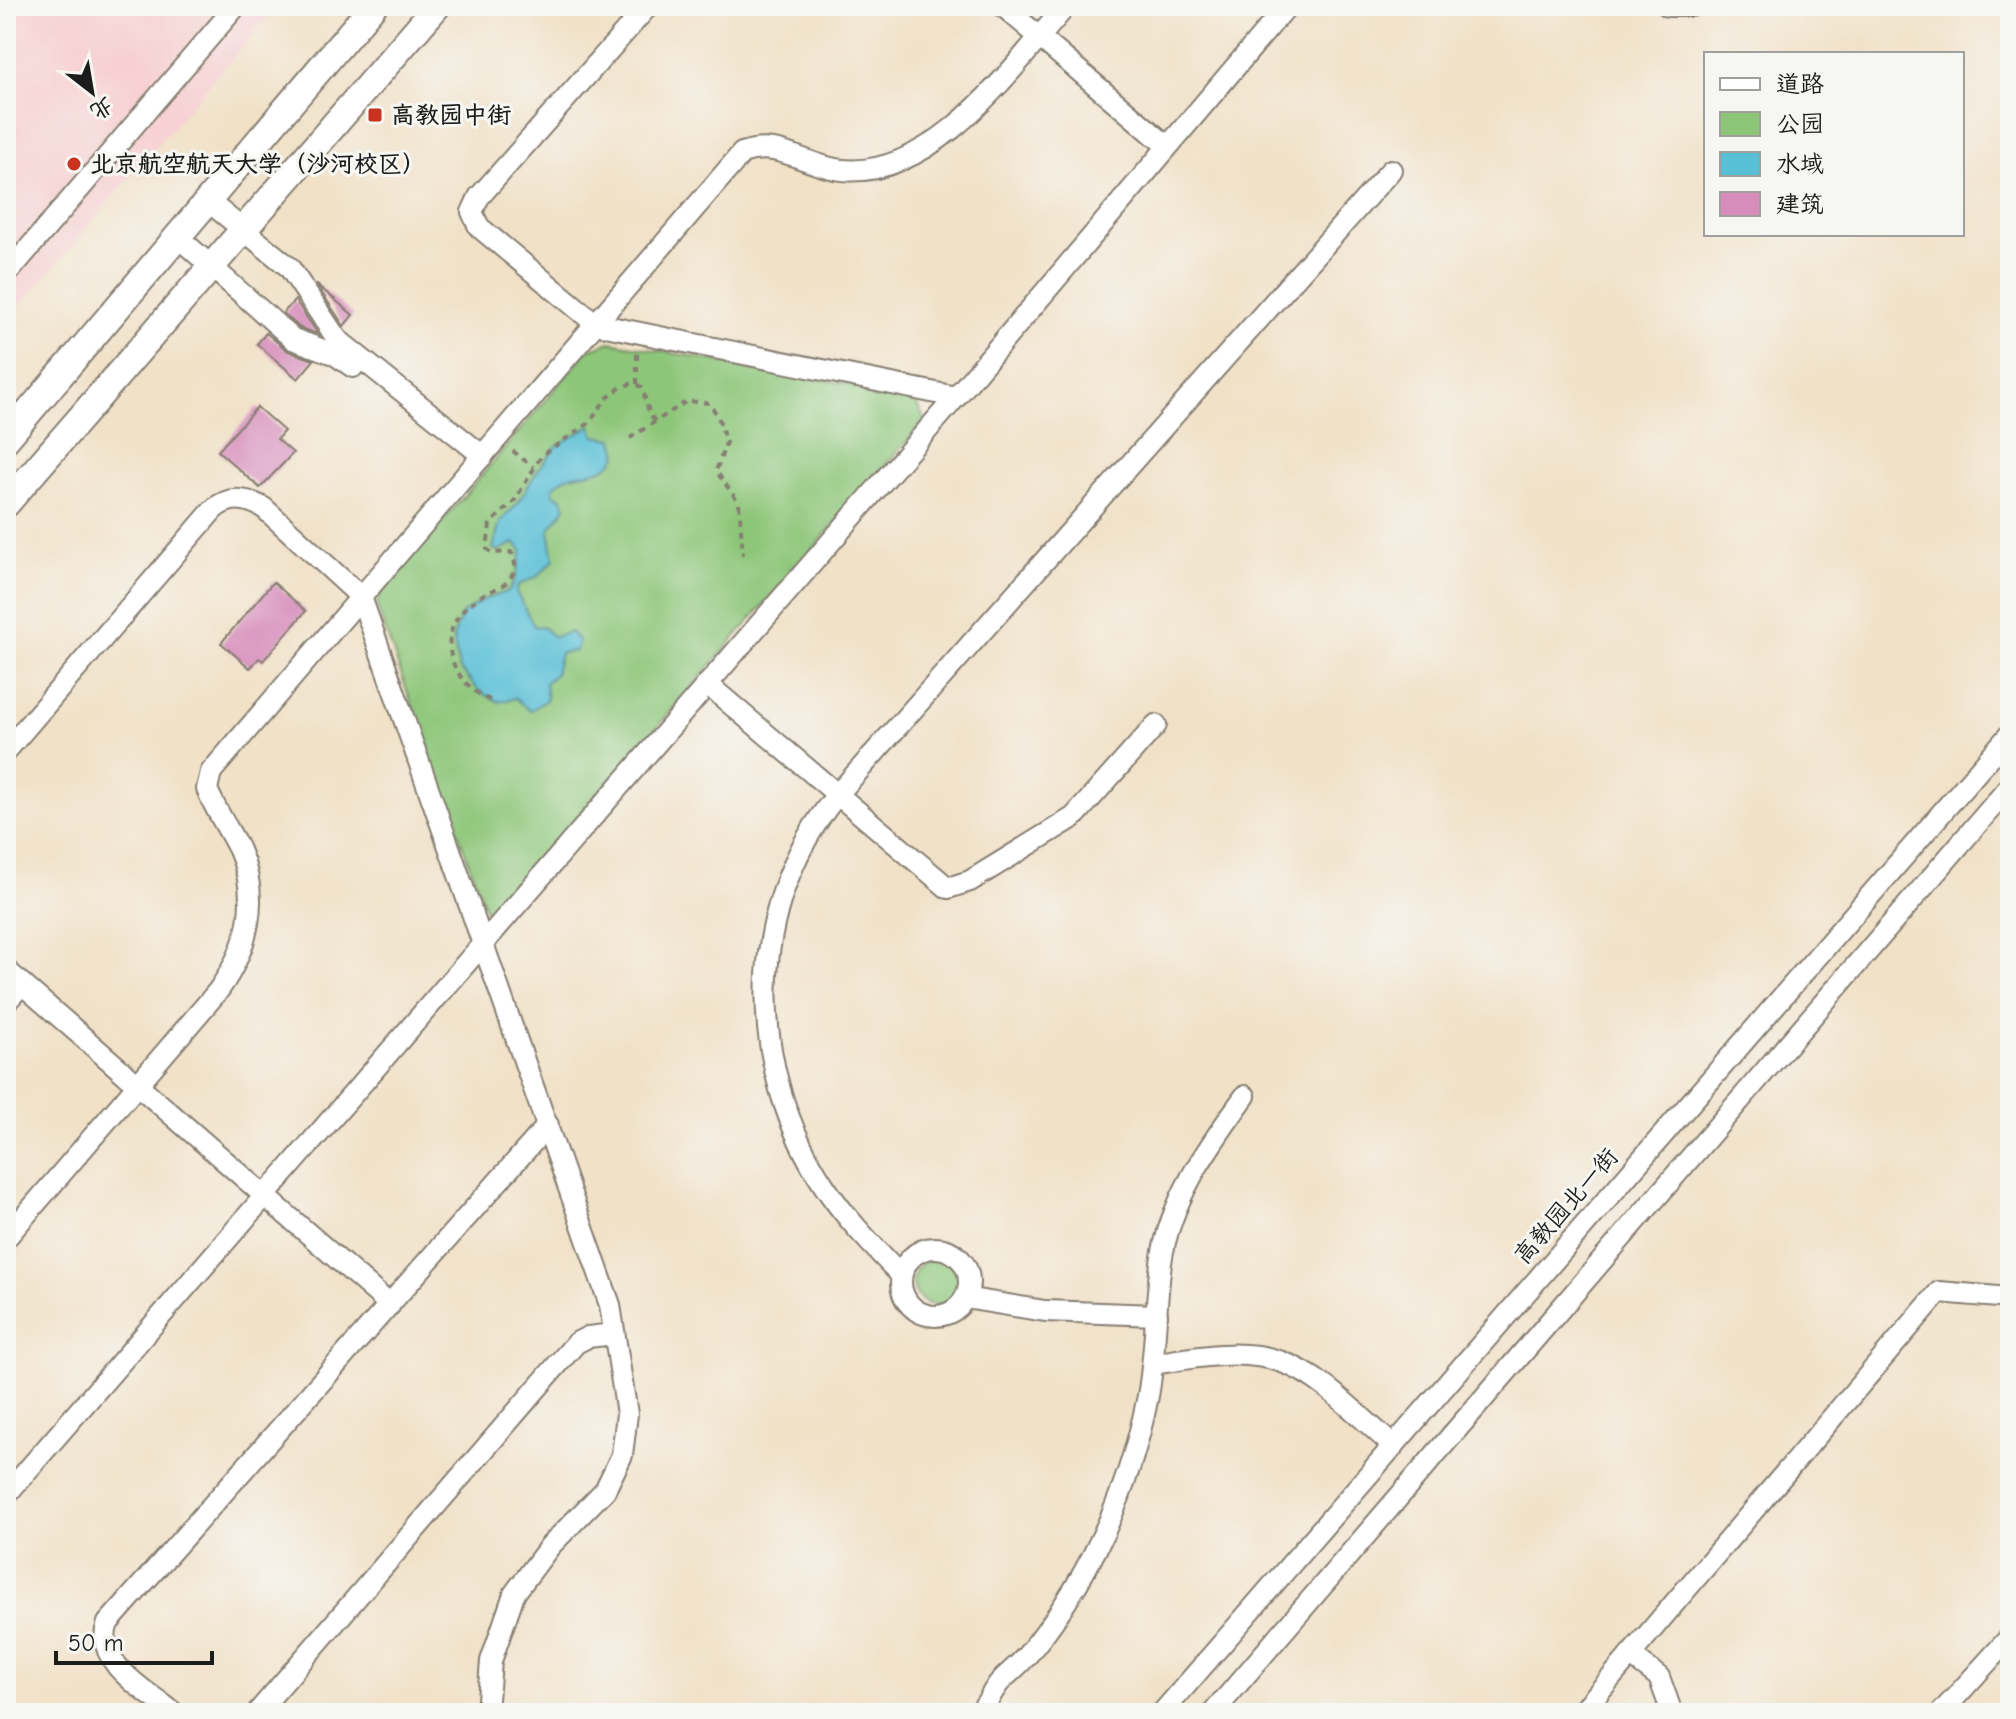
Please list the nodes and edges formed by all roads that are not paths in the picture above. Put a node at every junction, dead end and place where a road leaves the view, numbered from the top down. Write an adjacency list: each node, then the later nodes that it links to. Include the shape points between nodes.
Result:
1 (236, 6): 17 (street)
2 (373, 6): 13 (main road)
3 (437, 6): 14 (main road)
4 (648, 6): 18 (street, via 473,207 483,232)
5 (1003, 6): 10 (street)
6 (1066, 6): 10 (street)
7 (1287, 6): 11 (street)
8 (1668, 6): 9 (street)
9 (1691, 6)
10 (1039, 36): 11 (street); 18 (street, via 959,123 901,160 846,171 767,147 742,153)
11 (1167, 146): 19 (street)
12 (1391, 170): 29 (street)
13 (208, 201): 14 (street); 15 (main road)
14 (244, 229): 16 (main road); 21 (street, via 299,279 337,339)
15 (178, 237): 16 (street); 20 (main road)
16 (212, 267): 21 (street, via 293,339 343,359); 22 (main road)
17 (6, 275)
18 (596, 324): 19 (street); 21 (street)
19 (956, 397): 24 (street)
20 (6, 439)
21 (484, 454): 23 (street)
22 (6, 504)
23 (361, 597): 27 (street, via 264,508 240,499 227,501 213,510); 30 (street); 34 (street, via 208,778 210,796 245,867 251,911 245,941 218,991)
24 (707, 684): 29 (street); 30 (street)
25 (1156, 725): 29 (street, via 1080,812 957,887 938,883)
26 (2010, 734): 46 (street, 高教园北一街)
27 (6, 751)
28 (2010, 786): 55 (street)
29 (837, 795): 39 (street, via 801,843 779,900 766,977 767,1023 788,1109 814,1170 837,1205)
30 (484, 944): 36 (street); 37 (street)
31 (6, 970): 32 (street)
32 (22, 984): 33 (street); 34 (street)
33 (6, 1002)
34 (138, 1085): 37 (street); 38 (street)
35 (1245, 1096): 43 (street, via 1178,1205 1162,1260)
36 (548, 1125): 42 (street); 44 (street, via 604,1283)
37 (264, 1195): 42 (street); 47 (street)
38 (6, 1238)
39 (901, 1275): 40 (street, via 904,1298 921,1314 944,1316); 40 (street, via 913,1255 945,1249 968,1271)
40 (965, 1298): 43 (street, via 1045,1311)
41 (2010, 1298): 49 (street, via 1939,1292)
42 (390, 1305): 50 (street, via 108,1623 106,1644 114,1662)
43 (1157, 1315): 45 (street)
44 (614, 1334): 51 (street, via 576,1343); 52 (street, via 627,1414 622,1455 605,1490 550,1546 514,1594 491,1661)
45 (1153, 1364): 46 (street, via 1240,1354 1285,1360 1312,1375); 53 (street, via 1128,1471 1089,1565 1055,1620)
46 (1393, 1446): 54 (street, 高教园北一街)
47 (6, 1495)
48 (2010, 1637): 58 (street)
49 (1630, 1655): 56 (street); 57 (street, via 1659,1677)
50 (174, 1713)
51 (257, 1713)
52 (487, 1713)
53 (978, 1713)
54 (1162, 1713)
55 (1213, 1713)
56 (1581, 1713)
57 (1672, 1713)
58 (1941, 1713)

